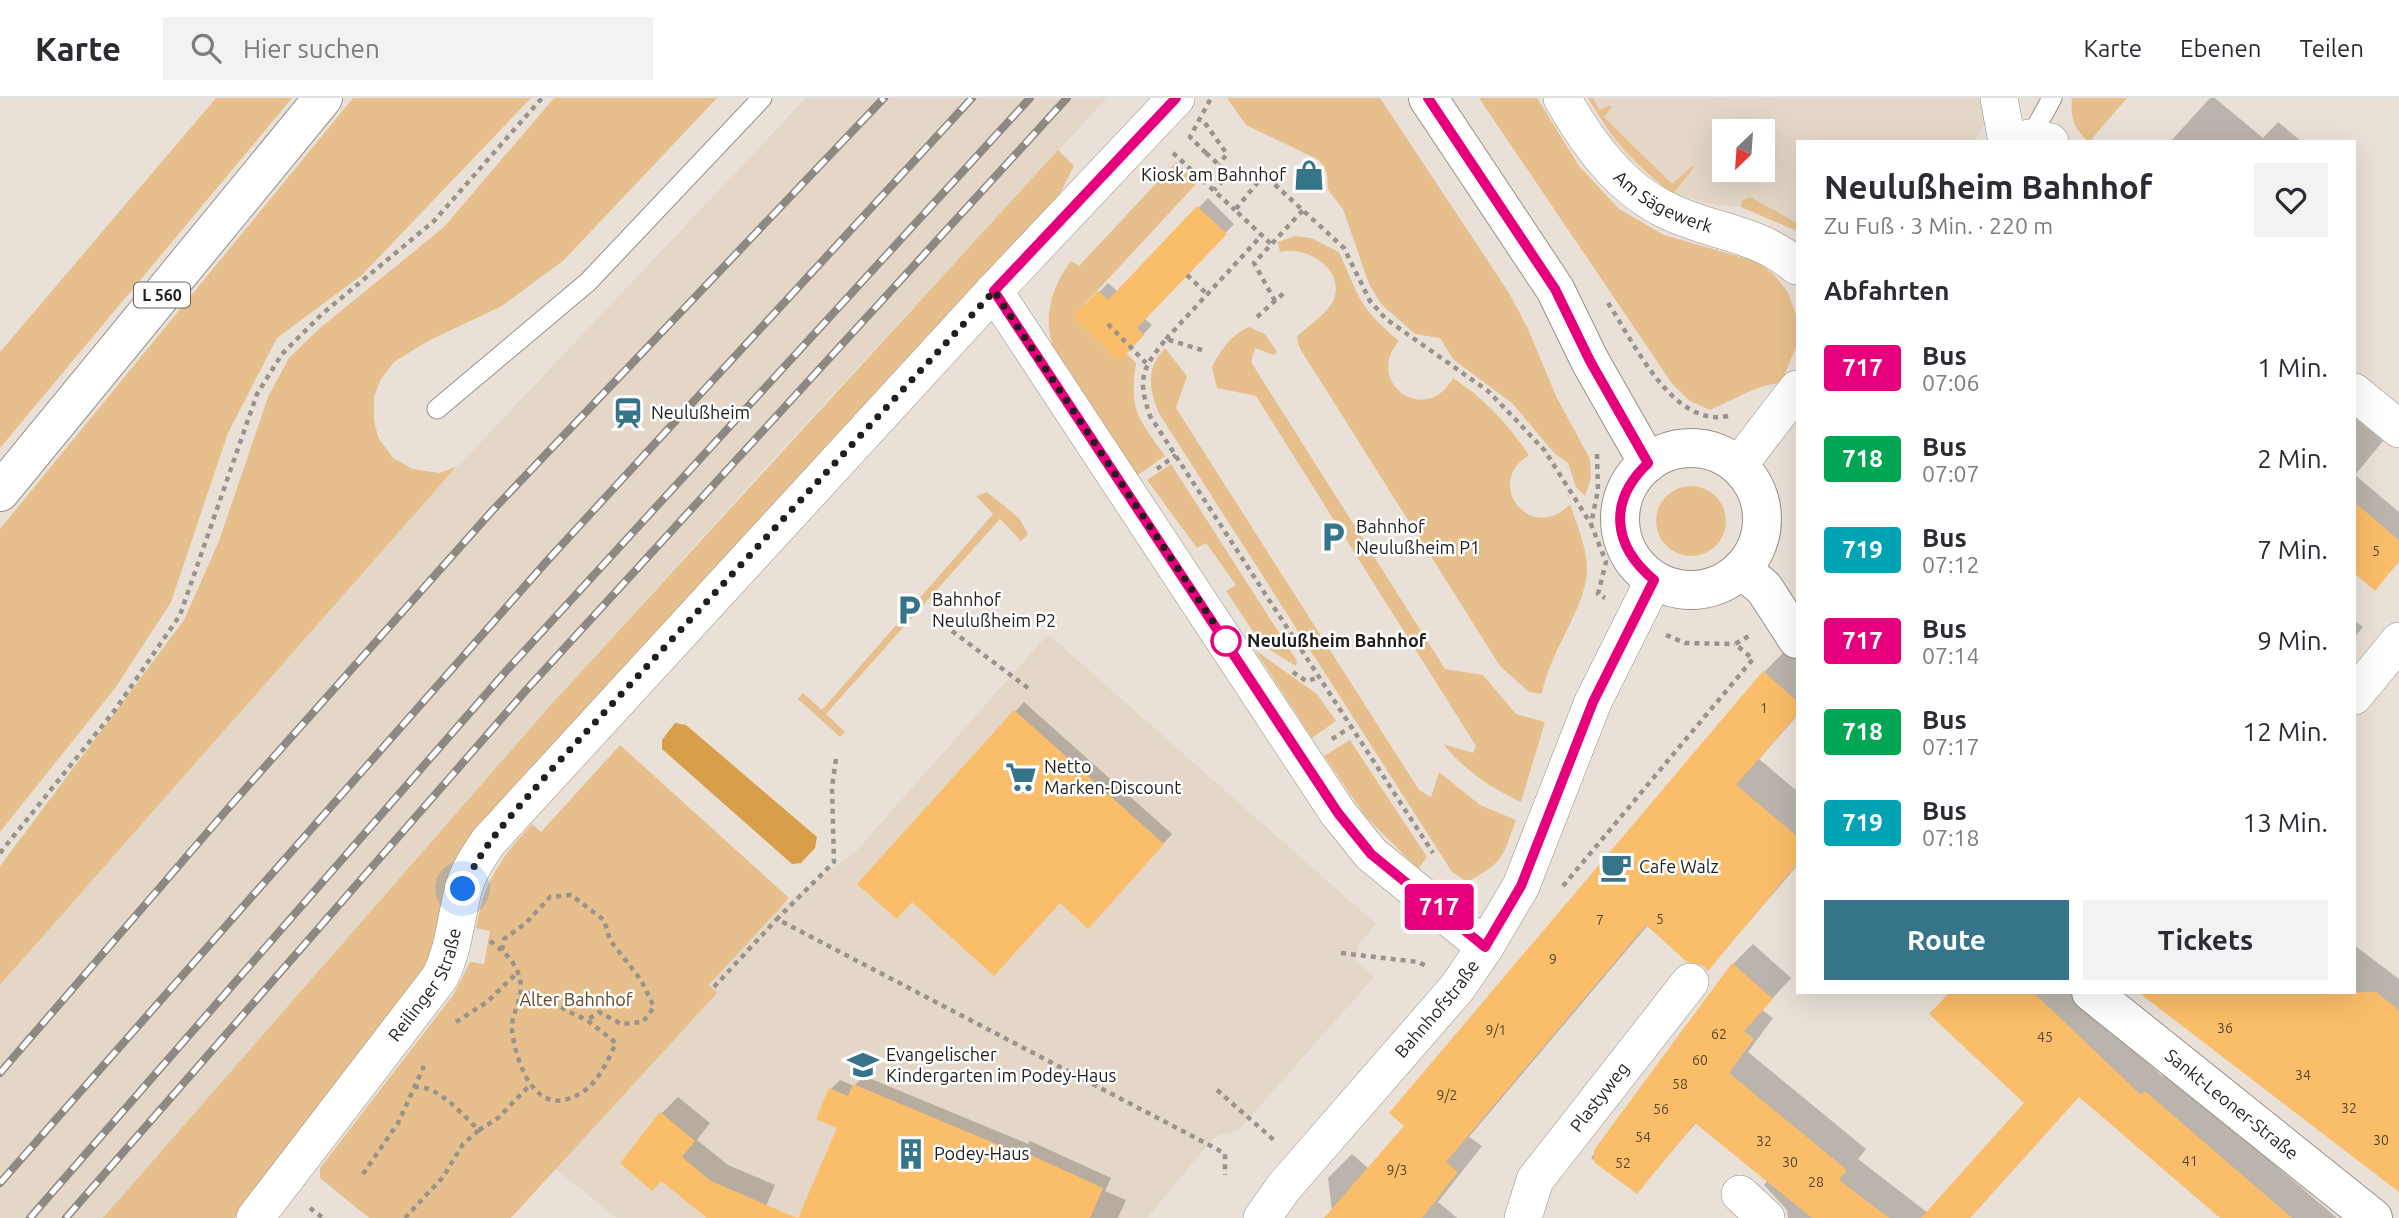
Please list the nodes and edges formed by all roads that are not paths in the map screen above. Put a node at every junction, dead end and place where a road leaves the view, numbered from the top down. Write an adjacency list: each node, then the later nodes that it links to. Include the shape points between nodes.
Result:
1 (323, 98): 18 (street, L 560)
2 (762, 98): 14 (lane, via 588,282)
3 (1176, 98): 11 (street, Reilinger Straße)
4 (1428, 98): 16 (street, via 1555,289)
5 (1562, 98): 10 (street, Am Sägewerk, via 1587,141 1643,197 1672,213 1745,236)
6 (1999, 98): 8 (street)
7 (2053, 98): 9 (lane)
8 (2023, 140)
9 (2025, 140)
10 (1796, 265)
11 (994, 291): 24 (street, via 1338,813 1371,854); 27 (street, Reilinger Straße, via 488,842 463,889 452,954 440,977)
12 (1796, 390): 17 (street)
13 (2356, 394): 15 (street)
14 (437, 409)
15 (2399, 429)
16 (1648, 463): 17 (street, via 1669,451 1693,449 1717,453); 20 (street, via 1629,485 1620,513 1621,533 1638,567)
17 (1738, 466): 19 (street, via 1758,498 1762,517 1756,545)
18 (0, 492)
19 (1741, 569): 20 (street, via 1722,583 1699,590 1676,589); 21 (street, via 1764,588)
20 (1654, 580): 24 (street, Bahnhofstraße, via 1593,702 1521,886)
21 (1790, 627)
22 (2399, 641): 23 (street)
23 (2356, 694)
24 (1485, 947): 28 (street, Bahnhofstraße, via 1457,988)
25 (1690, 982): 29 (street, Plastyweg, via 1535,1180)
26 (2099, 995): 30 (street, Sankt-Leoner-Straße)
27 (255, 1218)
28 (1262, 1218)
29 (1523, 1218)
30 (2372, 1218)

